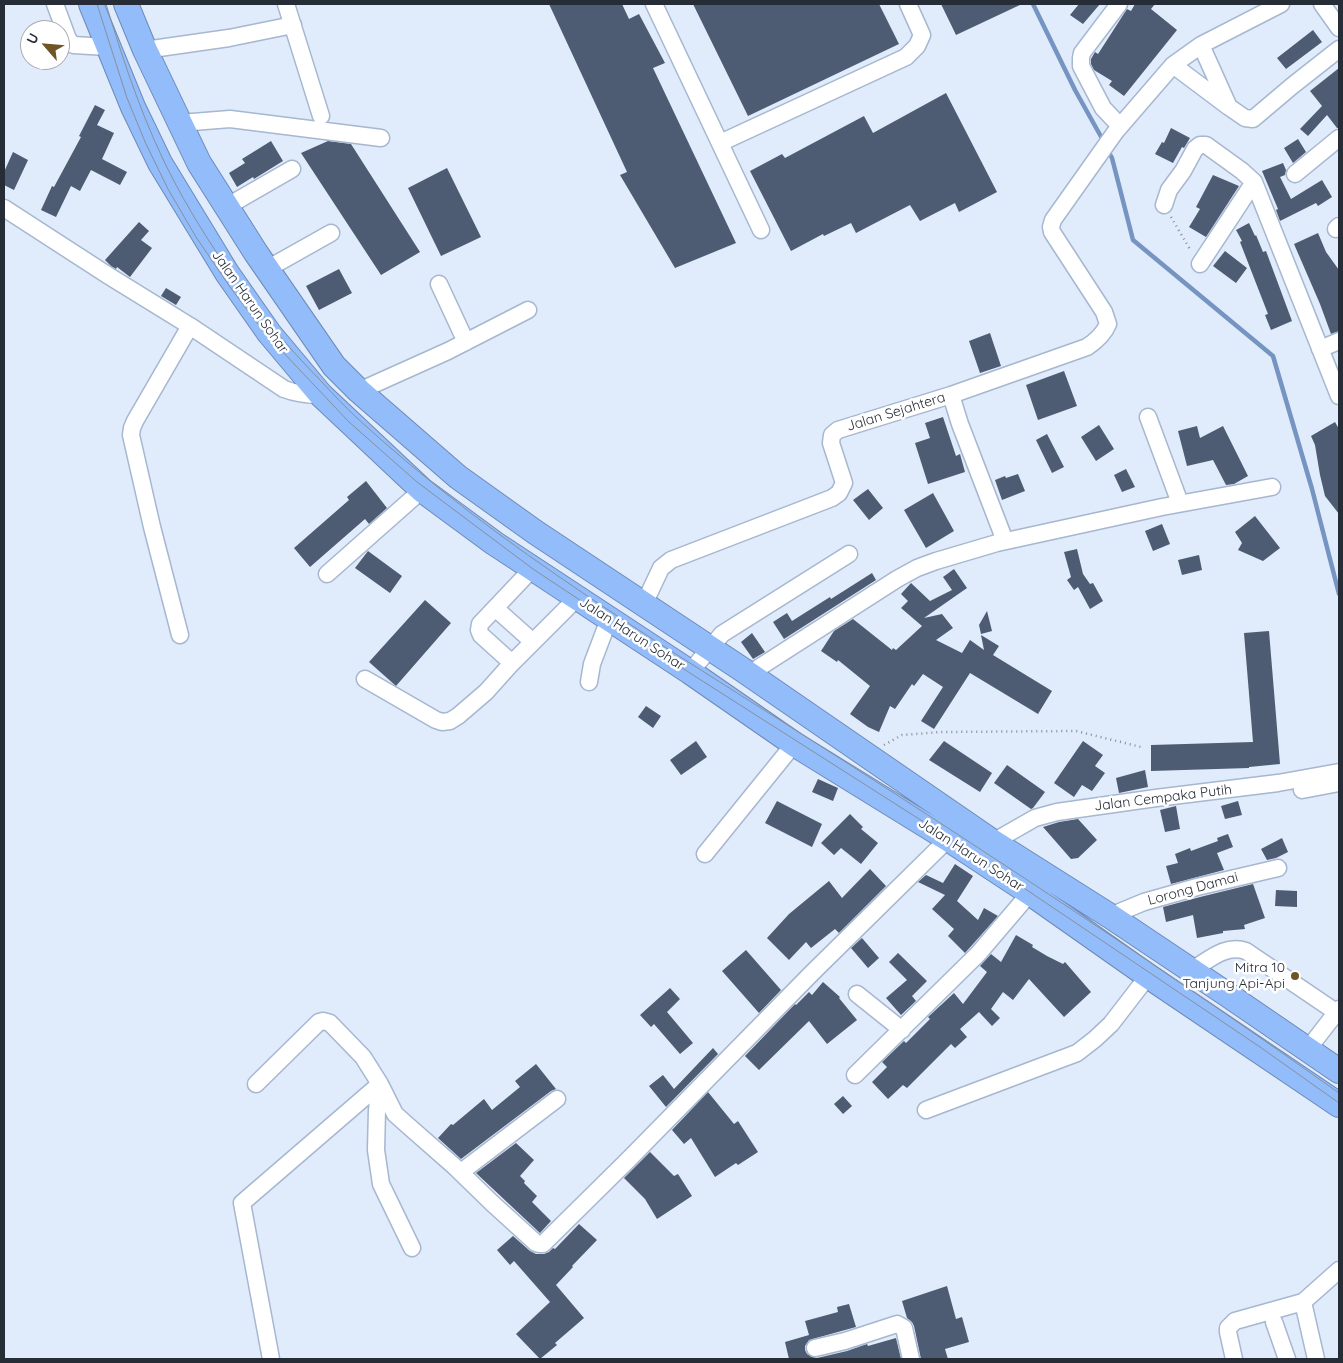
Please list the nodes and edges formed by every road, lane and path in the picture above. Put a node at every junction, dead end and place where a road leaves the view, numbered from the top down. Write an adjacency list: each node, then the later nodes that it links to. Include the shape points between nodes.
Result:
1 (91, 4): 13 (highway, Jalan Harun Sohar)
2 (126, 4): 15 (highway, Jalan Harun Sohar)
3 (286, 4): 10 (street)
4 (654, 4): 23 (street)
5 (908, 4): 23 (street, via 922,35 906,57)
6 (1119, 4): 20 (street, via 1081,58 1081,66)
7 (1281, 4): 12 (street)
8 (1322, 4): 11 (street)
9 (53, 6): 13 (street, via 73,45)
10 (293, 25): 15 (street); 18 (street)
11 (1339, 28)
12 (1201, 45): 16 (street); 17 (street)
13 (108, 47): 41 (highway, Jalan Harun Sohar, via 160,163 227,273 264,326)
14 (1339, 49): 17 (street, via 1253,119 1245,118)
15 (146, 50): 19 (highway, Jalan Harun Sohar)
16 (1173, 65): 17 (street); 20 (street)
17 (1229, 107)
18 (321, 116)
19 (180, 123): 21 (street, via 230,119); 28 (highway, Jalan Harun Sohar, via 198,162)
20 (1118, 129): 42 (street, Jalan Sejahtera, via 1051,227 1104,312 1108,324 1106,329 1087,347)
21 (382, 138)
22 (1339, 138): 25 (street)
23 (720, 143): 30 (street)
24 (292, 169): 28 (street)
25 (1295, 174)
26 (1254, 182): 27 (street, via 1206,145 1200,145 1169,190); 32 (street); 39 (street)
27 (1164, 205): 32 (path)
28 (226, 207): 33 (highway, Jalan Harun Sohar)
29 (4, 208): 36 (street)
30 (761, 230)
31 (331, 233): 33 (street)
32 (1200, 264)
33 (267, 269): 40 (highway, Jalan Harun Sohar, via 334,366)
34 (439, 284): 38 (street)
35 (528, 310): 38 (street)
36 (190, 326): 41 (street, via 284,388 303,395); 56 (street, via 135,421 131,434)
37 (1339, 341): 39 (street)
38 (466, 342): 40 (street)
39 (1320, 349): 43 (street)
40 (359, 391): 53 (highway, Jalan Harun Sohar, via 458,477)
41 (321, 395): 46 (highway, Jalan Harun Sohar)
42 (951, 395): 48 (street); 53 (street, Jalan Sejahtera, via 838,430 832,435 831,443 844,483 839,493 671,560 661,568)
43 (1339, 396)
44 (1148, 417): 47 (street)
45 (1272, 487): 47 (street)
46 (422, 490): 50 (highway, Jalan Harun Sohar); 51 (street)
47 (1180, 503): 48 (street)
48 (1006, 540): 61 (street, via 916,568)
49 (849, 554): 58 (street, via 722,634)
50 (533, 568): 52 (highway, Jalan Harun Sohar); 54 (street)
51 (327, 574)
52 (578, 598): 55 (highway, Jalan Harun Sohar); 57 (street)
53 (644, 604): 58 (highway, Jalan Harun Sohar)
54 (495, 608): 57 (street); 59 (street, via 480,624 479,630)
55 (609, 619): 60 (highway, Jalan Harun Sohar); 63 (street, via 592,664)
56 (180, 635)
57 (533, 642): 59 (street)
58 (709, 648): 60 (street); 61 (highway, Jalan Harun Sohar)
59 (512, 663): 62 (street, via 458,716 442,722)
60 (690, 672): 64 (highway, Jalan Harun Sohar)
61 (749, 674): 66 (highway, Jalan Harun Sohar)
62 (365, 679)
63 (590, 682)
64 (794, 744): 70 (highway, Jalan Harun Sohar); 72 (street)
65 (1141, 747): 66 (path, via 1076,731 941,732 902,735)
66 (869, 756): 71 (highway, Jalan Harun Sohar)
67 (1339, 772): 71 (street, Jalan Cempaka Putih, via 1057,812 1035,818)
68 (1339, 783): 69 (street)
69 (1302, 790)
70 (948, 839): 74 (highway, Jalan Harun Sohar); 89 (street, via 546,1242 536,1243)
71 (993, 842): 75 (highway, Jalan Harun Sohar)
72 (705, 854)
73 (1278, 868): 75 (street, Lorong Damai, via 1144,902)
74 (1030, 893): 77 (highway, Jalan Harun Sohar); 80 (street, via 978,954)
75 (1110, 916): 76 (highway, Jalan Harun Sohar)
76 (1192, 970): 79 (street, via 1222,951 1239,949); 81 (highway, Jalan Harun Sohar)
77 (1148, 976): 87 (highway, Jalan Harun Sohar); 88 (street, via 1111,1024 1077,1053)
78 (857, 994): 80 (street)
79 (1338, 1010): 81 (street)
80 (902, 1030): 83 (street)
81 (1308, 1049): 82 (highway, Jalan Harun Sohar)
82 (1339, 1071)
83 (856, 1075)
84 (256, 1084): 85 (street, via 318,1022 323,1021 330,1024 363,1058)
85 (380, 1084): 89 (street, via 396,1114); 90 (street, via 376,1150 381,1184); 95 (street, via 242,1203)
86 (557, 1099): 89 (street)
87 (1339, 1105)
88 (926, 1110)
89 (461, 1172)
90 (412, 1248)
91 (1339, 1270): 92 (street)
92 (1303, 1302): 97 (street, via 1235,1321 1228,1328); 99 (street)
93 (1274, 1322): 98 (street)
94 (815, 1348): 96 (street, via 897,1324 904,1328)
95 (271, 1359)
96 (911, 1359)
97 (1234, 1359)
98 (1287, 1359)
99 (1315, 1359)

